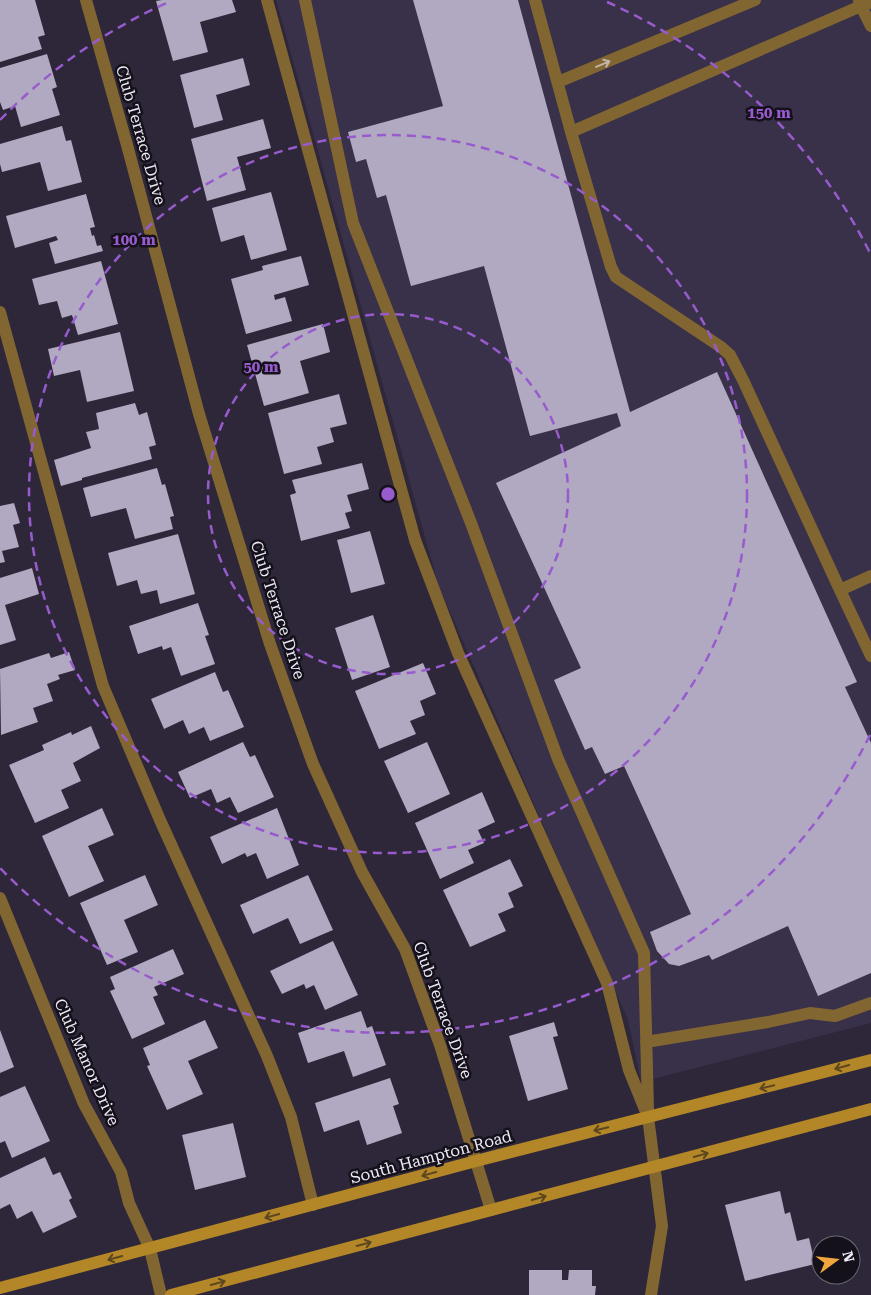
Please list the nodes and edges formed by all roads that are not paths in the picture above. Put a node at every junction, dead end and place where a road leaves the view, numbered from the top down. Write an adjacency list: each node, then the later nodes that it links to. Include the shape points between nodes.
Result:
1 (86, 0): 20 (street, Club Terrace Drive, via 200,414 270,644 313,764 362,872 405,949 440,1045)
2 (267, 0): 19 (street, via 415,540 458,653 607,983 629,1070)
3 (305, 0): 16 (street, via 353,223 471,523 558,759 644,953)
4 (534, 0): 8 (street)
5 (755, 0): 8 (street, one-way to 5)
6 (863, 3): 7 (street); 9 (street)
7 (871, 26)
8 (558, 82): 9 (street)
9 (571, 132): 12 (street, via 610,267 616,277 730,355)
10 (0, 312): 22 (street, via 102,686 267,1056 291,1118)
11 (871, 576): 12 (street)
12 (840, 590): 13 (street)
13 (871, 656)
14 (0, 898): 24 (street, Club Manor Drive, via 84,1104 121,1172 129,1203)
15 (871, 1003): 16 (street, via 835,1016 810,1013)
16 (646, 1042): 19 (street)
17 (871, 1060): 19 (main road, South Hampton Road, one-way to 19)
18 (871, 1110): 21 (main road, one-way to 18)
19 (648, 1117): 20 (main road, South Hampton Road, one-way to 20); 21 (street)
20 (476, 1161): 22 (main road, South Hampton Road, one-way to 22); 23 (street, Club Terrace Drive)
21 (654, 1167): 23 (main road, one-way to 21); 28 (street, via 662,1226)
22 (313, 1205): 24 (main road, South Hampton Road, one-way to 24)
23 (492, 1210): 27 (main road, one-way to 23)
24 (150, 1248): 25 (main road, South Hampton Road, one-way to 25); 26 (street, Club Manor Drive)
25 (0, 1288)
26 (161, 1295)
27 (171, 1295)
28 (652, 1295)

